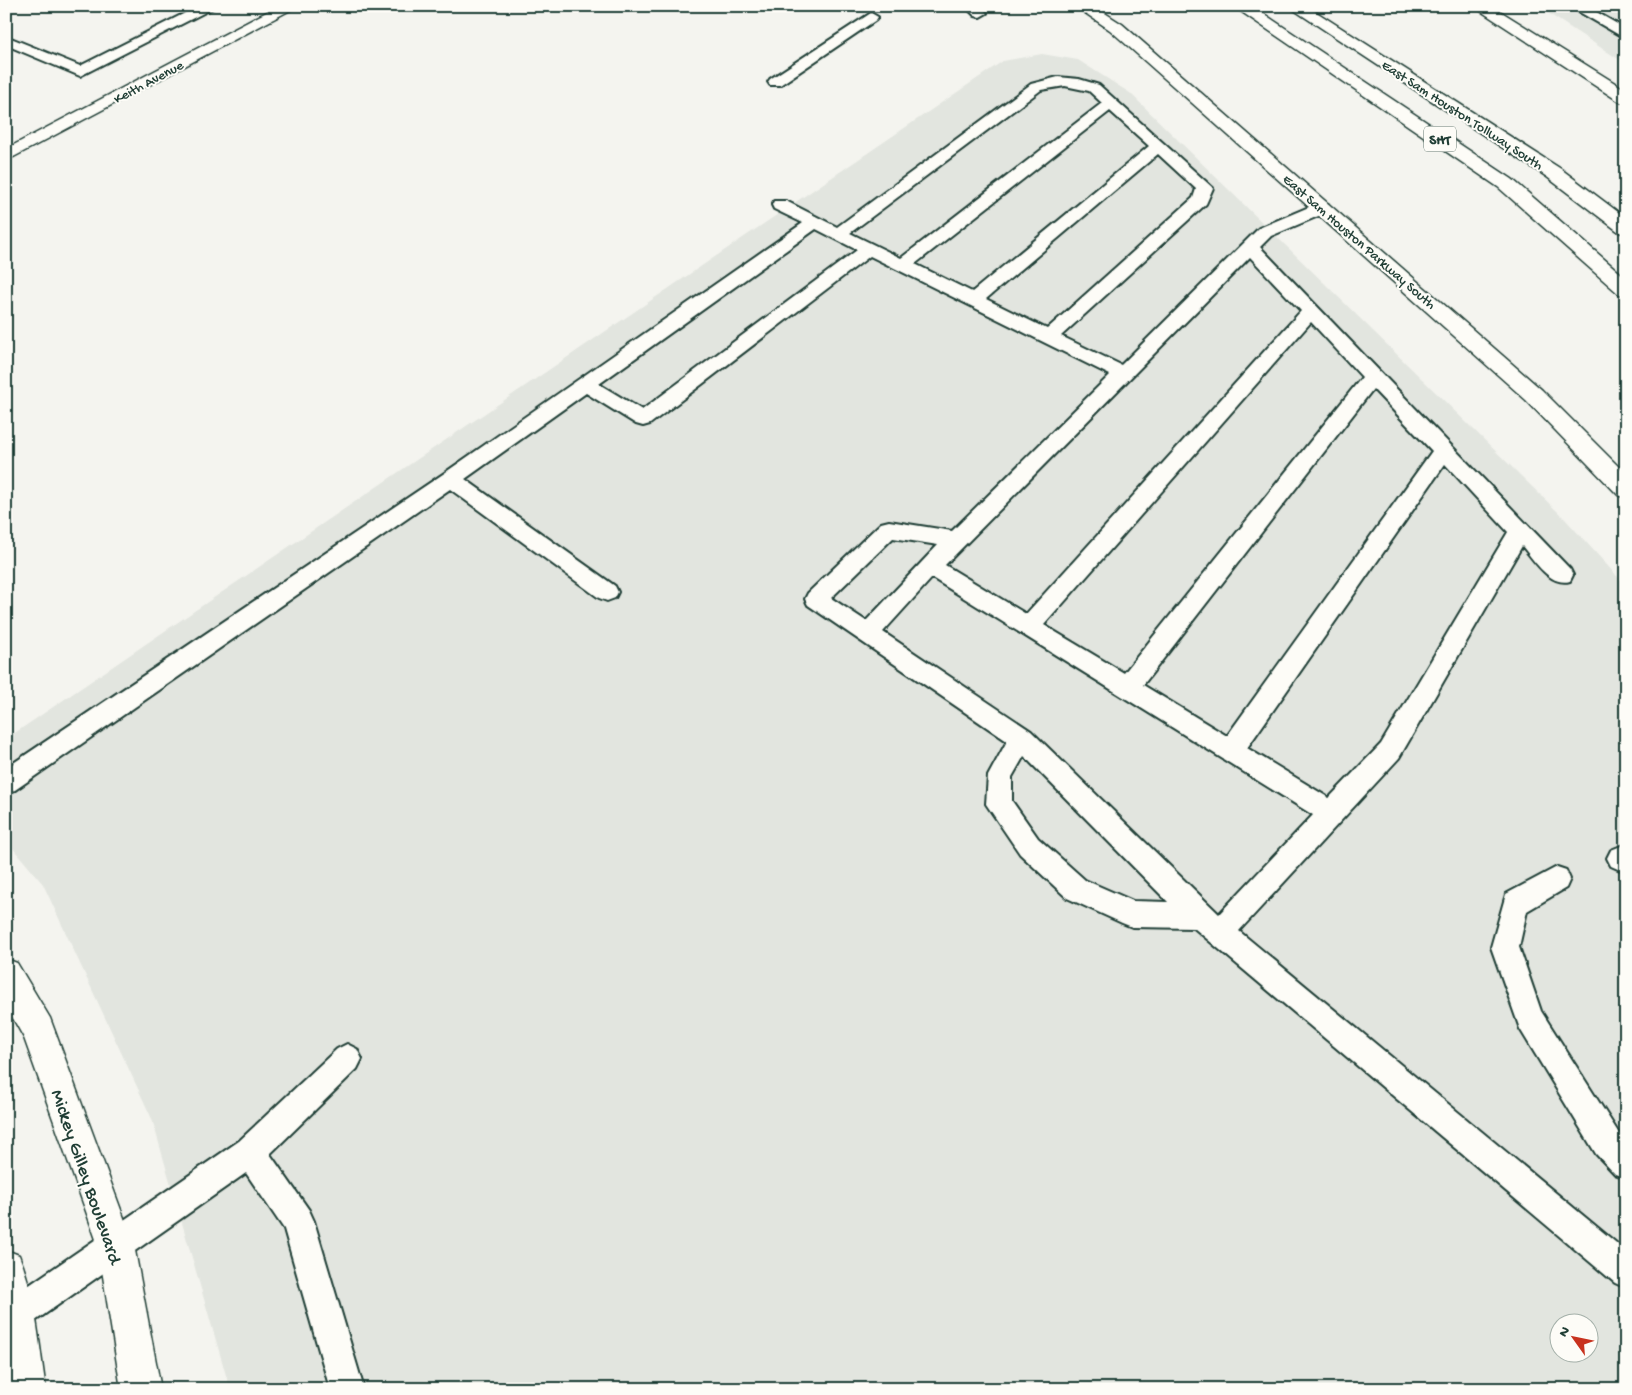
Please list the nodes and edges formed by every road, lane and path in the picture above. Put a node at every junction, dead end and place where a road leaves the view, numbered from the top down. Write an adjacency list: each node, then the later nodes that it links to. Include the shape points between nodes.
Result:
1 (210, 6): 10 (lane, via 80,72)
2 (290, 6): 15 (main road, Keith Avenue)
3 (1083, 6): 17 (main road, East Sam Houston Parkway South, via 1116,27)
4 (1241, 6): 24 (main road, East Sam Houston Tollway South / SHT, via 1505,182)
5 (1296, 6): 19 (main road, East Sam Houston Tollway South / SHT, via 1554,174)
6 (1481, 6): 12 (main road)
7 (1576, 6): 9 (lane)
8 (871, 17): 11 (lane)
9 (1626, 35)
10 (6, 40)
11 (775, 82)
12 (1626, 98)
13 (1111, 103): 14 (lane); 20 (lane, via 1094,88 1080,82 1048,82 1036,87); 23 (lane)
14 (1159, 146): 25 (lane); 27 (lane, via 1205,188 1200,200)
15 (6, 156)
16 (780, 205): 18 (lane)
17 (1322, 208): 21 (lane, via 1265,232); 33 (main road, East Sam Houston Parkway South, via 1534,395)
18 (815, 222): 20 (lane); 30 (lane)
19 (1626, 228)
20 (838, 234): 22 (lane)
21 (1250, 247): 26 (lane); 28 (lane)
22 (870, 249): 23 (lane); 30 (lane, via 643,419)
23 (904, 266): 25 (lane)
24 (1626, 289)
25 (974, 300): 27 (lane)
26 (1311, 312): 29 (lane); 39 (lane)
27 (1049, 337): 28 (lane)
28 (1124, 374): 35 (lane)
29 (1373, 376): 31 (lane); 41 (lane)
30 (585, 384): 32 (lane)
31 (1444, 450): 34 (lane); 43 (lane)
32 (450, 478): 38 (lane); 44 (lane)
33 (1626, 489)
34 (1520, 531): 37 (lane); 45 (lane, via 1390,752)
35 (957, 540): 36 (lane); 40 (lane, via 889,529 816,599)
36 (930, 566): 39 (lane); 40 (lane)
37 (1562, 575)
38 (607, 592)
39 (1028, 626): 41 (lane)
40 (868, 634): 42 (lane)
41 (1127, 687): 43 (lane)
42 (1022, 738): 47 (lane); 47 (lane, via 1000,776 999,804 1029,846 1076,889 1132,914)
43 (1231, 750): 45 (lane)
44 (6, 782)
45 (1332, 813): 48 (lane)
46 (1557, 878): 52 (lane, via 1515,903 1505,947 1530,1020 1607,1143)
47 (1199, 914): 48 (lane)
48 (1220, 932): 55 (lane)
49 (6, 974): 53 (main road, Mickey Gilley Boulevard, via 38,1030)
50 (347, 1059): 51 (lane)
51 (250, 1152): 53 (lane); 59 (lane, via 298,1222)
52 (1626, 1163)
53 (116, 1245): 56 (lane); 58 (main road, Mickey Gilley Boulevard)
54 (6, 1268): 56 (main road)
55 (1626, 1272)
56 (16, 1314): 57 (main road)
57 (26, 1389)
58 (141, 1389)
59 (347, 1389)

